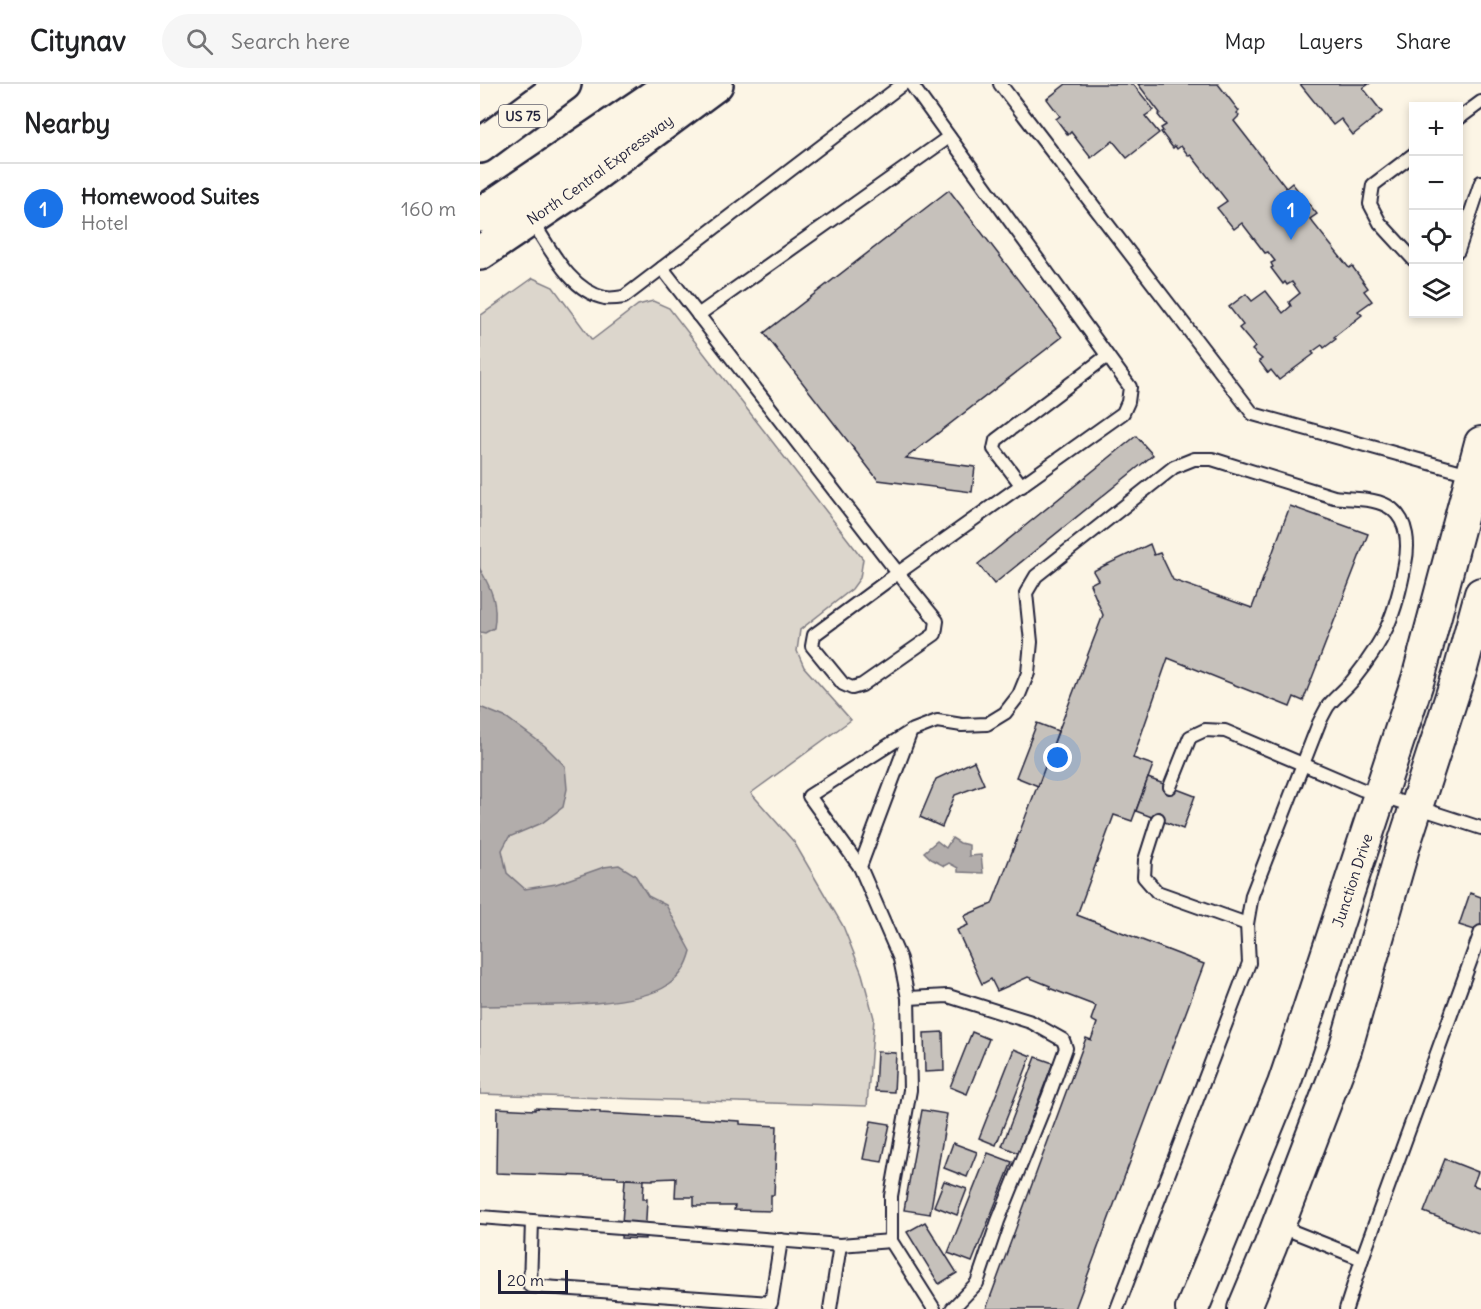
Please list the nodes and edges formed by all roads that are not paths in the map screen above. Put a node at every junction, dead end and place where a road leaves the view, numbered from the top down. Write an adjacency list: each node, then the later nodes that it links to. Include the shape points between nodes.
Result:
1 (564, 84): 10 (main road, US 75)
2 (673, 84): 13 (main road)
3 (716, 84): 14 (main road, North Central Expressway)
4 (903, 84): 18 (lane)
5 (911, 84): 9 (lane)
6 (1000, 84): 22 (lane, via 1253,414)
7 (1481, 102): 8 (lane)
8 (1463, 115)
9 (949, 137): 19 (lane); 20 (lane)
10 (480, 146)
11 (1410, 156): 17 (lane, via 1373,185 1370,204 1380,223)
12 (1481, 182): 15 (lane)
13 (480, 214)
14 (531, 218): 16 (main road, North Central Expressway); 18 (lane, via 566,271 585,289 606,298 624,297)
15 (1463, 236)
16 (480, 253)
17 (1409, 256)
18 (662, 268): 19 (lane)
19 (698, 315): 24 (lane)
20 (1107, 356): 23 (lane, via 1130,387 1123,413); 23 (lane, via 996,440 994,449)
21 (1481, 443): 22 (street, Junction Drive)
22 (1477, 476): 29 (street, Junction Drive)
23 (1022, 486): 24 (lane)
24 (898, 573): 24 (lane, via 814,635 812,646 843,684 852,688 862,685 935,634 937,621)
25 (1481, 594): 30 (street)
26 (911, 731): 27 (lane, via 937,721 987,724 1005,713 1029,673 1031,642 1026,593 1036,576 1174,467 1194,459 1212,459 1334,497 1371,500 1391,509 1403,522 1408,547 1399,599 1385,634 1351,683 1328,706); 33 (lane); 33 (lane, via 809,795)
27 (1304, 766): 28 (lane, via 1224,731 1204,730 1190,737); 29 (lane); 34 (lane, via 1252,896)
28 (1170, 787)
29 (1380, 795): 30 (lane); 49 (street, Junction Drive, via 1284,1084)
30 (1416, 806): 32 (lane); 39 (street, via 1345,1050)
31 (1158, 819): 34 (lane, via 1145,860 1144,877 1157,892)
32 (1481, 828)
33 (860, 867): 36 (lane, via 900,959)
34 (1247, 924): 48 (lane, via 1249,963)
35 (1481, 932): 43 (lane)
36 (908, 998): 41 (lane, via 910,1090 891,1196); 47 (lane, via 948,996 985,1007 1031,1022 1063,1040 1065,1048 977,1283)
37 (480, 1217): 38 (lane)
38 (532, 1221): 40 (lane); 40 (lane, via 530,1286 771,1303)
39 (1279, 1226): 43 (lane); 50 (street)
40 (781, 1240): 42 (lane)
41 (891, 1241): 42 (lane); 46 (lane)
42 (840, 1245): 45 (lane)
43 (1362, 1259): 44 (lane)
44 (1349, 1308)
45 (830, 1309)
46 (934, 1309)
47 (952, 1309)
48 (1117, 1309)
49 (1192, 1309)
50 (1244, 1309)

